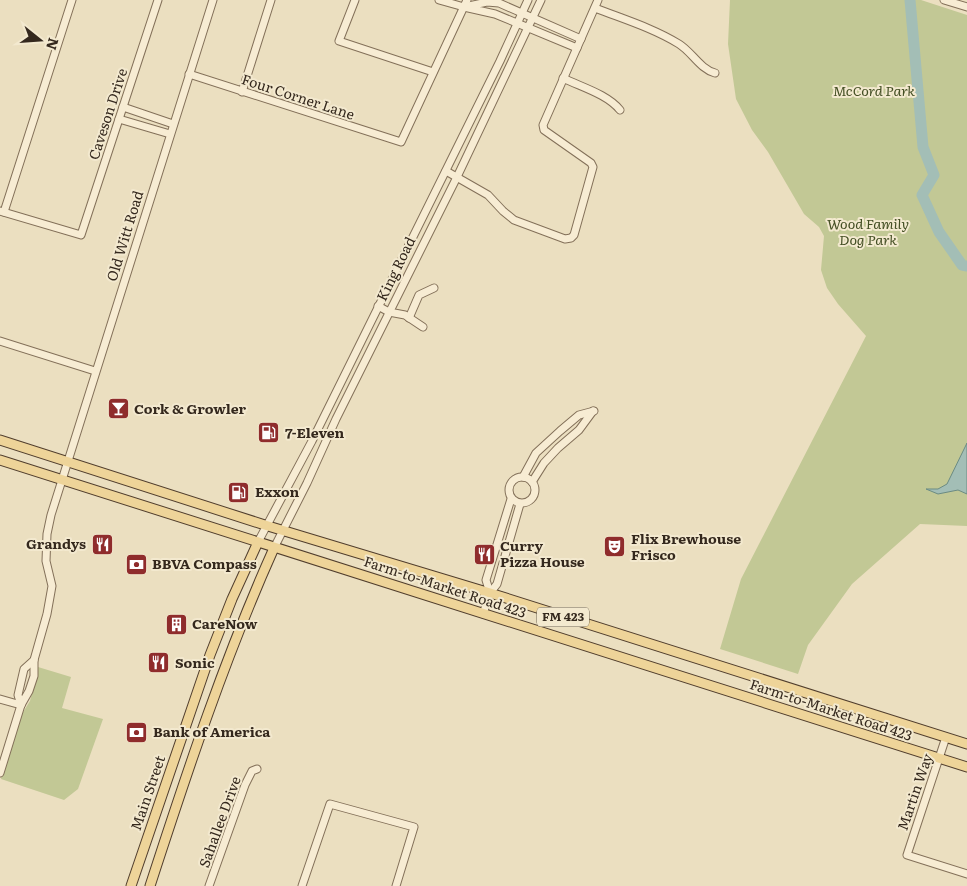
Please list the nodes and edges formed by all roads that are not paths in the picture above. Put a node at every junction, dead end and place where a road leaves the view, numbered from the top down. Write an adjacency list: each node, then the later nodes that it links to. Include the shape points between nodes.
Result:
1 (72, 0): 32 (street)
2 (158, 0): 25 (street, Caveson Drive)
3 (213, 0): 22 (street, Old Witt Road)
4 (271, 0): 24 (street)
5 (355, 0): 20 (street, via 339,41)
6 (439, 0): 11 (street)
7 (528, 0): 14 (street, King Road)
8 (541, 0): 15 (street, King Road)
9 (598, 0): 13 (street)
10 (944, 0): 12 (street)
11 (465, 4): 14 (street, via 499,3); 16 (street); 20 (street)
12 (967, 7)
13 (595, 8): 18 (street); 21 (street, via 664,35)
14 (523, 13): 15 (street); 16 (street, King Road)
15 (533, 18): 17 (street, King Road); 18 (street)
16 (518, 23): 17 (street); 30 (street, King Road)
17 (528, 28): 19 (street); 31 (street, King Road)
18 (581, 40): 19 (street)
19 (577, 48): 23 (street)
20 (433, 72): 24 (street, Four Corner Lane, via 400,142)
21 (714, 73)
22 (189, 74): 24 (street, Four Corner Lane); 28 (street, Old Witt Road)
23 (563, 78): 26 (street, via 607,99); 31 (street, via 544,130 593,167 571,238 555,237 514,220 488,195)
24 (242, 92)
25 (124, 107): 27 (street, Caveson Drive); 28 (street)
26 (620, 110)
27 (120, 119): 29 (street); 32 (street, Caveson Drive, via 81,235)
28 (173, 124): 29 (street, Old Witt Road)
29 (170, 134): 39 (street, Old Witt Road)
30 (446, 171): 31 (street); 34 (street, King Road)
31 (457, 176): 35 (street, King Road)
32 (2, 212)
33 (434, 288): 36 (street, via 419,295)
34 (378, 306): 35 (street); 41 (street, King Road)
35 (389, 312): 36 (street); 42 (street, King Road)
36 (409, 318): 37 (street)
37 (423, 328)
38 (0, 341): 39 (street)
39 (95, 371): 44 (street, Old Witt Road)
40 (0, 440): 44 (main road, Farm-to-Market Road 423 / FM 423)
41 (312, 441): 42 (street); 50 (street, King Road)
42 (324, 446): 51 (street, King Road)
43 (0, 460): 46 (main road, Farm-to-Market Road 423 / FM 423)
44 (68, 462): 46 (street, Old Witt Road); 50 (main road, Farm-to-Market Road 423 / FM 423)
45 (523, 477): 47 (street); 47 (street, via 536,453 579,415 594,411 544,463); 48 (street, via 511,483 508,491)
46 (62, 479): 52 (main road, Farm-to-Market Road 423 / FM 423); 56 (street, Old Witt Road, via 46,534 46,561 52,586)
47 (532, 482): 49 (street, via 535,490 532,498)
48 (511, 499): 49 (street); 54 (street, via 486,580)
49 (520, 504): 54 (street, via 497,584)
50 (268, 526): 51 (main road, Farm-to-Market Road 423 / FM 423); 52 (street, King Road)
51 (282, 530): 53 (street, King Road); 54 (main road, Farm-to-Market Road 423 / FM 423)
52 (258, 542): 53 (main road, Farm-to-Market Road 423 / FM 423); 66 (main road, Main Street, via 210,655)
53 (274, 548): 55 (main road, Farm-to-Market Road 423 / FM 423); 67 (main road, via 250,601 199,740)
54 (490, 593): 55 (street); 59 (main road, Farm-to-Market Road 423 / FM 423)
55 (483, 614): 61 (main road, Farm-to-Market Road 423 / FM 423)
56 (34, 660): 58 (street, via 34,676); 58 (street, via 24,669 18,695)
57 (0, 699): 58 (street)
58 (21, 705): 64 (street)
59 (946, 738): 60 (main road, Farm-to-Market Road 423 / FM 423); 61 (street, Martin Way)
60 (967, 744)
61 (939, 759): 62 (main road, Farm-to-Market Road 423 / FM 423); 65 (street, Martin Way, via 907,855)
62 (967, 767)
63 (257, 770): 68 (street, Sahallee Drive, via 252,771 245,785)
64 (0, 773)
65 (967, 874)
66 (131, 886)
67 (150, 886)
68 (210, 886)
69 (302, 886): 70 (street, via 330,804 414,827)
70 (396, 886)

